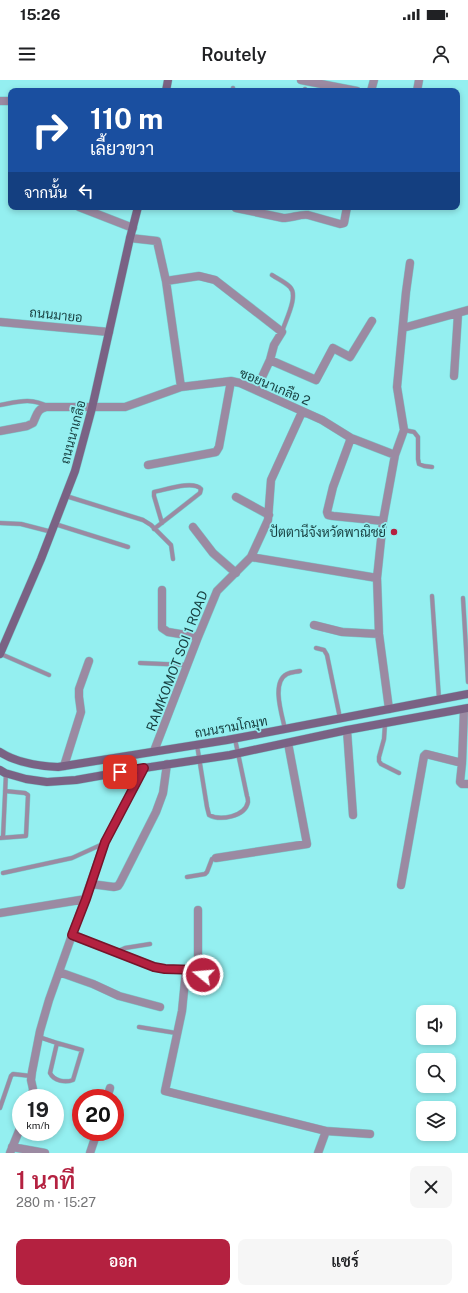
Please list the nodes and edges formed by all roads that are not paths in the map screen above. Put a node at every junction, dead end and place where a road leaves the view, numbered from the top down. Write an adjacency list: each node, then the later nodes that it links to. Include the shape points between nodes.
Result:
1 (301, 80): 2 (street)
2 (337, 84): 3 (street)
3 (348, 88)
4 (86, 210): 8 (street)
5 (137, 210): 8 (main road, ถนนนาเกลือ)
6 (245, 210): 7 (street, via 283,218 304,214 340,224 344,223)
7 (346, 210)
8 (133, 228): 9 (main road, ถนนนาเกลือ)
9 (130, 238): 12 (street, via 157,241); 18 (main road, ถนนนาเกลือ)
10 (410, 263): 17 (street)
11 (272, 275): 19 (lane, via 291,288 293,293 294,299)
12 (166, 281): 19 (street, via 199,276 215,280); 23 (street)
13 (468, 310): 14 (street)
14 (458, 314): 17 (street); 21 (street)
15 (372, 321): 20 (street, via 350,357 333,348 316,380)
16 (0, 322): 18 (street, ถนนมายอ)
17 (403, 328): 30 (street, via 397,387)
18 (109, 332): 27 (main road, ถนนนาเกลือ)
19 (282, 332): 20 (street)
20 (270, 360): 24 (street)
21 (454, 376)
22 (231, 381): 23 (street, ซอยนาเกลือ 2); 24 (street, ซอยนาเกลือ 2); 33 (street, via 216,452)
23 (181, 386): 27 (street, ซอยนาเกลือ 2, via 125,407)
24 (256, 390): 28 (street, ซอยนาเกลือ 2)
25 (0, 405): 26 (lane, via 34,401)
26 (48, 407): 27 (street, ซอยนาเกลือ 2); 29 (street, via 41,408 33,423 27,426)
27 (92, 408): 35 (main road, ถนนนาเกลือ)
28 (302, 412): 31 (street, ซอยนาเกลือ 2, via 322,420); 37 (street, RAMKOMOT SOI 1 ROAD, via 271,480)
29 (0, 430)
30 (404, 430): 32 (street); 34 (lane, via 414,432 418,437 419,464)
31 (351, 438): 32 (street, ซอยนาเกลือ 2); 38 (street, via 332,487 328,515)
32 (395, 455): 38 (street)
33 (148, 465)
34 (432, 467)
35 (66, 496): 42 (main road, ถนนนาเกลือ); 43 (lane, via 143,520)
36 (236, 496): 37 (street)
37 (269, 515): 45 (street, RAMKOMOT SOI 1 ROAD)
38 (383, 521): 48 (street)
39 (0, 522): 42 (lane)
40 (162, 523): 40 (lane, via 200,493 199,486 190,484 154,492); 43 (lane)
41 (193, 527): 47 (street, via 213,554)
42 (53, 528): 44 (lane); 56 (main road, ถนนนาเกลือ)
43 (154, 529): 46 (lane, via 171,545)
44 (128, 547)
45 (251, 557): 47 (street, RAMKOMOT SOI 1 ROAD); 48 (street)
46 (173, 560)
47 (236, 573): 54 (street, RAMKOMOT SOI 1 ROAD, via 217,591)
48 (377, 578): 53 (street)
49 (162, 590): 54 (street, via 162,628 168,632)
50 (432, 596): 64 (lane)
51 (463, 598): 62 (lane)
52 (314, 625): 53 (street, via 342,632)
53 (379, 634): 66 (street)
54 (198, 636): 59 (street, RAMKOMOT SOI 1 ROAD)
55 (316, 648): 67 (lane, via 324,650 327,655)
56 (0, 654): 61 (lane)
57 (89, 661): 80 (street, via 79,689 81,712)
58 (140, 664): 59 (lane)
59 (187, 665): 75 (street, RAMKOMOT SOI 1 ROAD)
60 (300, 671): 69 (lane, via 287,674 281,679 279,686 278,695)
61 (49, 675)
62 (468, 682)
63 (468, 694): 64 (main road, ถนนรามโกมุท)
64 (440, 699): 66 (main road, ถนนรามโกมุท)
65 (466, 708): 68 (main road, ถนนรามโกมุท); 78 (street)
66 (389, 709): 67 (main road, ถนนรามโกมุท)
67 (340, 718): 69 (main road, ถนนรามโกมุท)
68 (385, 724): 70 (main road, ถนนรามโกมุท); 83 (lane, via 379,761)
69 (285, 729): 71 (main road, ถนนรามโกมุท)
70 (347, 730): 72 (main road, ถนนรามโกมุท); 86 (street)
71 (235, 739): 73 (main road, ถนนรามโกมุท); 76 (lane)
72 (288, 743): 76 (main road, ถนนรามโกมุท); 89 (street, via 307,844)
73 (197, 745): 75 (main road, ถนนรามโกมุท); 77 (lane)
74 (0, 752): 80 (main road, ถนนรามโกมุท, via 38,766)
75 (154, 752): 80 (main road, ถนนรามโกมุท)
76 (238, 754): 77 (main road, ถนนรามโกมุท); 77 (lane, via 248,804 232,816 214,818 209,815)
77 (200, 760): 79 (main road, ถนนรามโกมุท)
78 (462, 763): 84 (street, via 460,782); 93 (street, via 426,754 424,756)
79 (168, 764): 81 (main road, ถนนรามโกมุท); 92 (street, via 163,793 156,812 120,883 114,887)
80 (64, 766)
81 (144, 768): 82 (main road, ถนนรามโกมุท, via 76,780 47,782); 88 (street)
82 (3, 772): 85 (lane)
83 (399, 773)
84 (468, 784)
85 (5, 791): 87 (lane); 87 (lane, via 28,795 26,836)
86 (353, 815)
87 (1, 838)
88 (105, 842): 90 (lane, via 72,858); 92 (street)
89 (216, 858): 91 (lane, via 212,859 205,874)
90 (3, 873)
91 (187, 877)
92 (91, 884): 94 (street)
93 (401, 885)
94 (86, 899): 96 (street); 97 (street)
95 (198, 910): 101 (street)
96 (0, 913)
97 (72, 935): 99 (street); 102 (street)
98 (150, 944): 99 (lane)
99 (116, 952): 100 (street, via 154,967)
100 (186, 970): 101 (street); 106 (street, via 182,1011)
101 (198, 970): 103 (lane, via 203,975)
102 (59, 972): 104 (street, via 119,996); 107 (street)
103 (205, 990)
104 (160, 1007)
105 (139, 1027): 106 (lane)
106 (176, 1033): 112 (street, via 165,1091)
107 (39, 1037): 108 (lane); 109 (street)
108 (57, 1042): 108 (lane, via 50,1073 60,1081 73,1080 82,1050)
109 (31, 1076): 110 (street); 111 (lane, via 11,1076)
110 (33, 1089)
111 (0, 1108)
112 (326, 1131): 113 (street); 118 (street)
113 (370, 1134)
114 (94, 1141): 117 (street)
115 (11, 1150): 116 (street)
116 (45, 1153)
117 (90, 1153)
118 (318, 1153)

